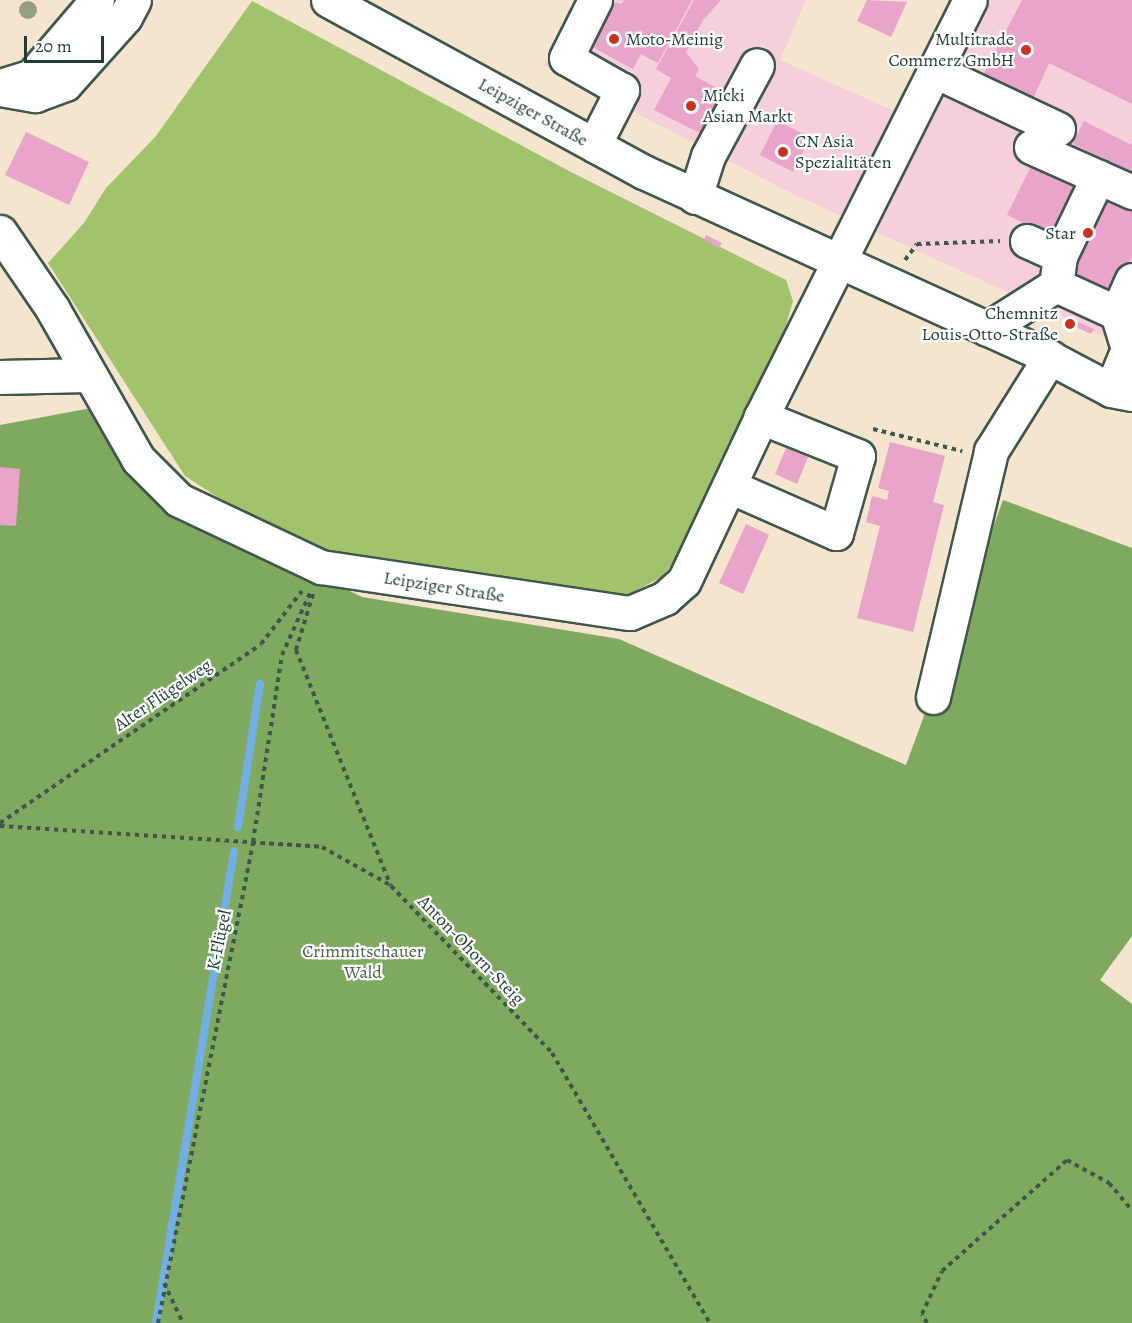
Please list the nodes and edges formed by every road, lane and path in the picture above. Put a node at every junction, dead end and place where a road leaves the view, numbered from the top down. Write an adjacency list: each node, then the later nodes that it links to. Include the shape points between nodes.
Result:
1 (97, 0): 8 (street, via 32,76)
2 (134, 0): 8 (street, via 125,17 65,84 35,95)
3 (328, 0): 10 (street, Leipziger Straße)
4 (595, 0): 10 (street, via 566,58 622,90)
5 (970, 0): 7 (street)
6 (757, 65): 14 (street, via 708,156)
7 (935, 71): 9 (street); 17 (street)
8 (0, 87)
9 (1058, 129)
10 (594, 145): 14 (street, Leipziger Straße)
11 (1031, 147): 12 (street)
12 (1098, 177): 13 (street); 18 (street)
13 (1132, 192)
14 (695, 197): 17 (street, Leipziger Straße)
15 (0, 232): 24 (street, Leipziger Straße, via 52,308)
16 (1028, 241): 18 (street); 20 (path, via 916,244)
17 (839, 263): 20 (street, Leipziger Straße); 27 (street, Leipziger Straße)
18 (1058, 270): 21 (street); 22 (street)
19 (1132, 280): 21 (street)
20 (887, 285): 22 (street, Leipziger Straße)
21 (1117, 313): 26 (street, via 1128,349)
22 (987, 329): 23 (street, Leipziger Straße)
23 (1050, 357): 26 (street, Leipziger Straße); 32 (street, via 991,451)
24 (88, 375): 25 (street); 31 (street, Leipziger Straße, via 138,459 179,500)
25 (0, 377)
26 (1125, 399)
27 (761, 417): 30 (street, Leipziger Straße); 30 (street, via 858,456 836,533)
28 (867, 427): 29 (path)
29 (956, 451)
30 (729, 486): 31 (street, Leipziger Straße, via 684,580 665,598 630,614)
31 (321, 567): 33 (path, Alter Flügelweg, via 261,644); 34 (path, K-Flügel, via 282,655); 35 (path, Anton-Ohorn-Steig, via 296,650)
32 (933, 697)
33 (0, 824): 34 (path)
34 (253, 842): 35 (path, via 322,847); 37 (path, K-Flügel)
35 (391, 886): 40 (path, Anton-Ohorn-Steig, via 552,1053)
36 (1132, 1210): 41 (path, via 1109,1183 1067,1160 942,1270 922,1314)
37 (163, 1281): 38 (path, K-Flügel); 39 (path)
38 (158, 1323)
39 (183, 1323)
40 (710, 1323)
41 (927, 1323)

